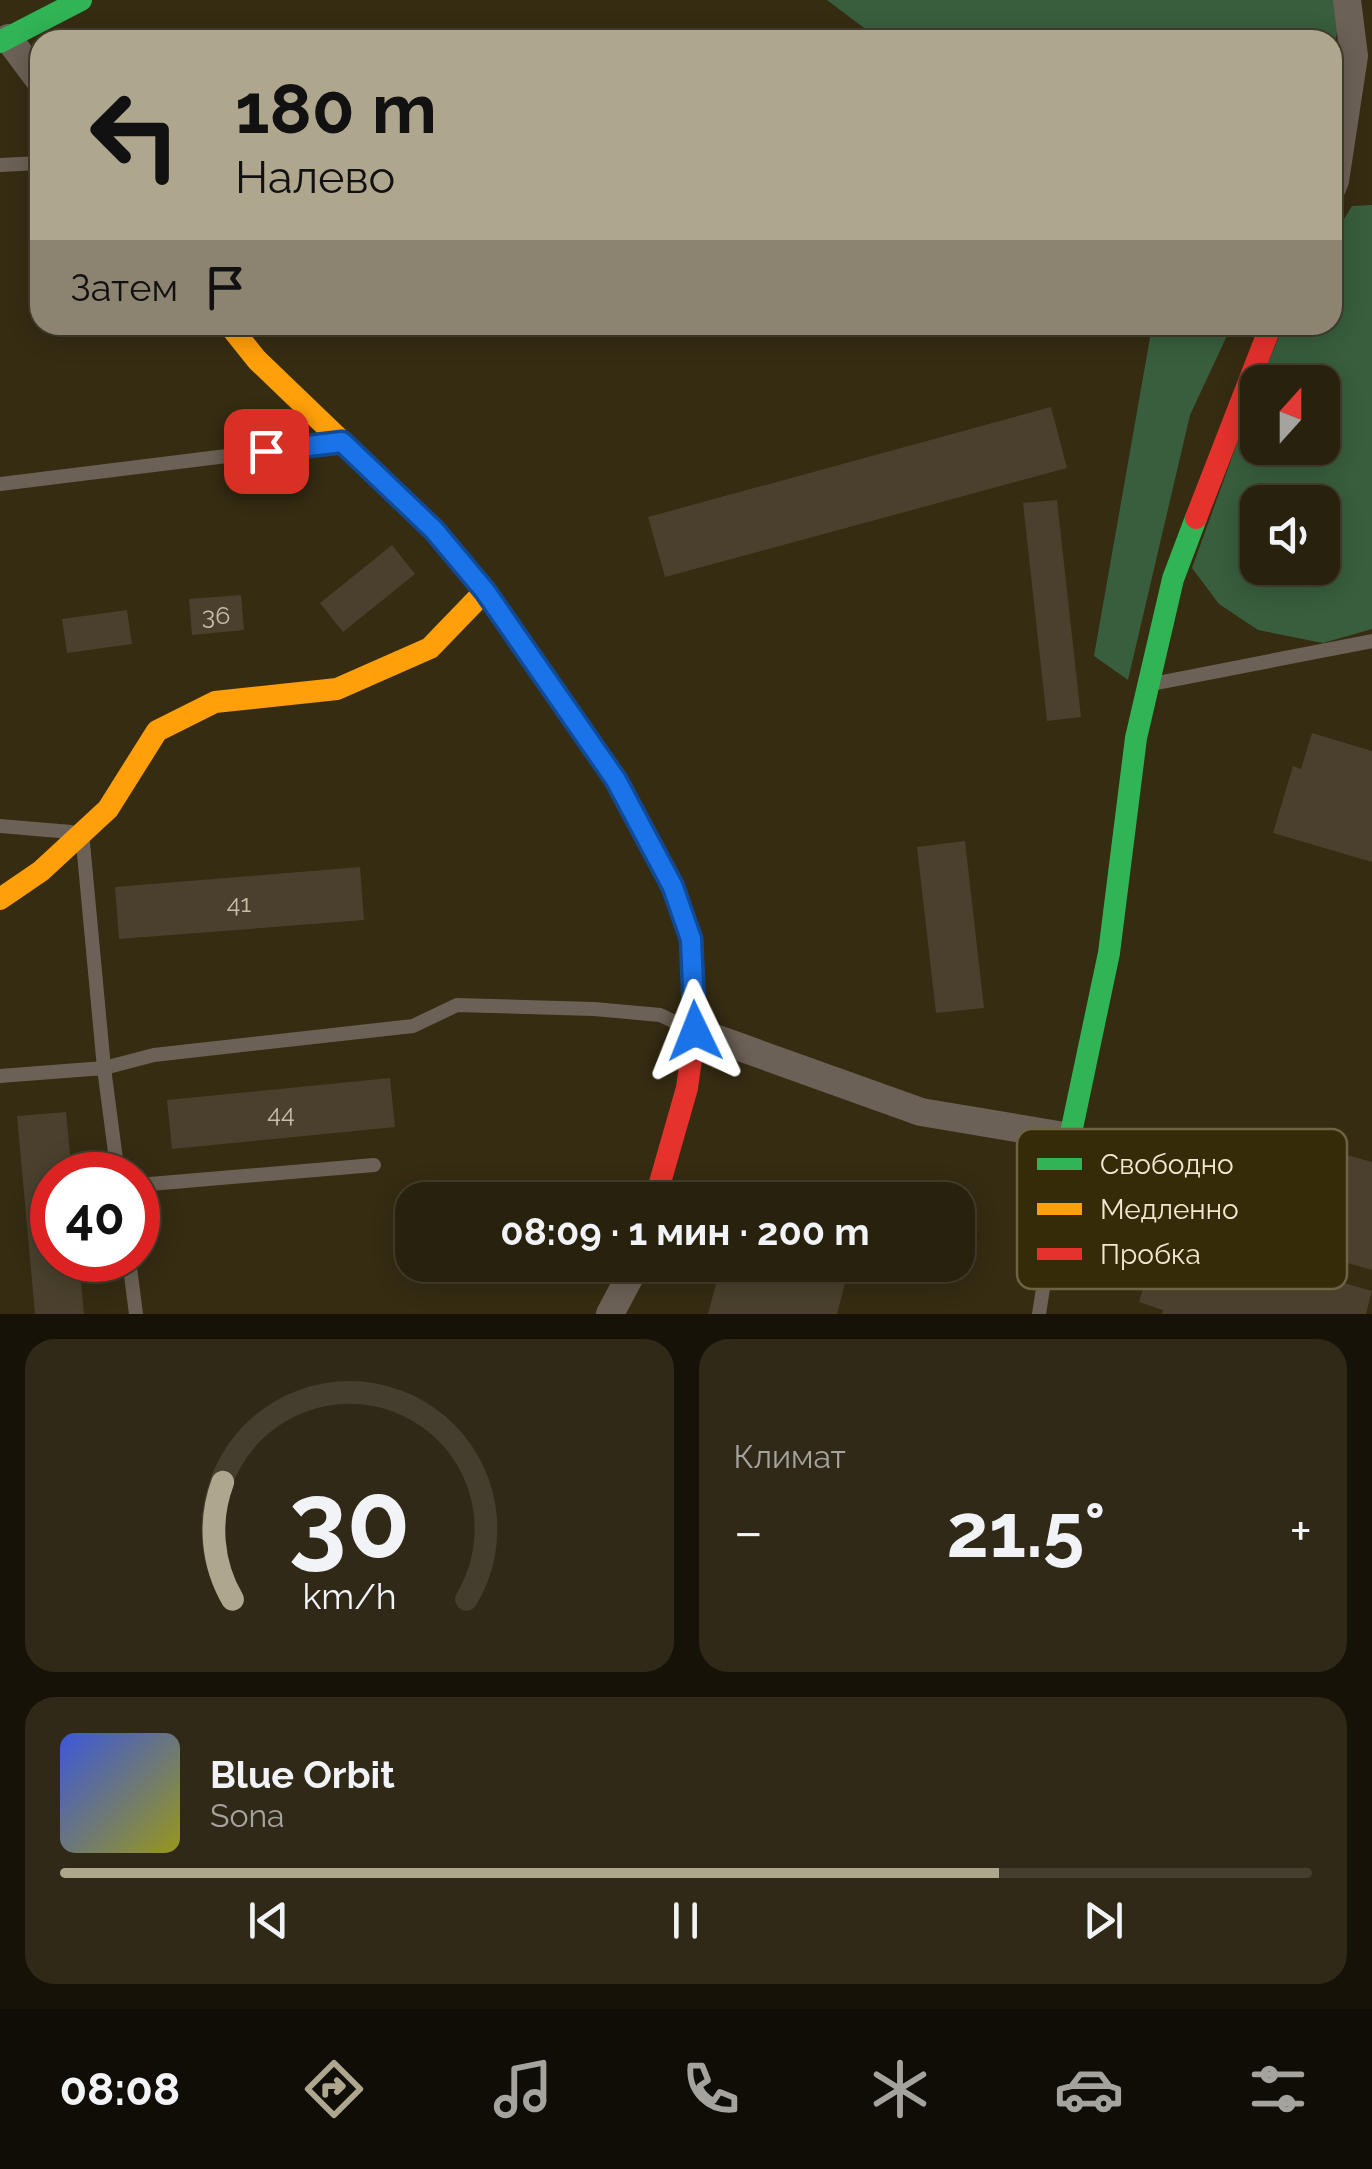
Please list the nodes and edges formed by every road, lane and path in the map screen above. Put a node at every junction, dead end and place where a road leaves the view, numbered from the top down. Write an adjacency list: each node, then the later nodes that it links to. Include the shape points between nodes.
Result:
1 (81, 0): 3 (street)
2 (1347, 0): 5 (street, via 1354,56)
3 (4, 40): 4 (street)
4 (30, 70)
5 (1342, 128)
6 (30, 164): 7 (lane)
7 (0, 166)
8 (237, 335): 10 (street)
9 (1267, 335): 14 (street, via 1174,578)
10 (342, 442): 11 (lane); 12 (street, via 434,530)
11 (0, 484)
12 (485, 591): 16 (street, via 430,648 337,689 216,702 157,731 108,809); 18 (street, via 616,780 673,887 691,939)
13 (1372, 640): 14 (lane)
14 (1149, 684): 22 (street, via 1109,953)
15 (0, 826): 16 (lane)
16 (82, 833): 17 (street); 19 (lane)
17 (0, 899)
18 (695, 1031): 19 (lane, via 660,1015 458,1006 413,1026 154,1055); 21 (street, via 921,1112); 25 (street, via 687,1088)
19 (104, 1068): 20 (lane); 23 (lane)
20 (0, 1076)
21 (1022, 1129)
22 (1072, 1129)
23 (115, 1152)
24 (374, 1165): 26 (lane)
25 (660, 1182)
26 (160, 1183)
27 (132, 1282): 30 (lane)
28 (627, 1282): 31 (street)
29 (1043, 1289): 32 (lane)
30 (136, 1314)
31 (610, 1314)
32 (1039, 1314)

